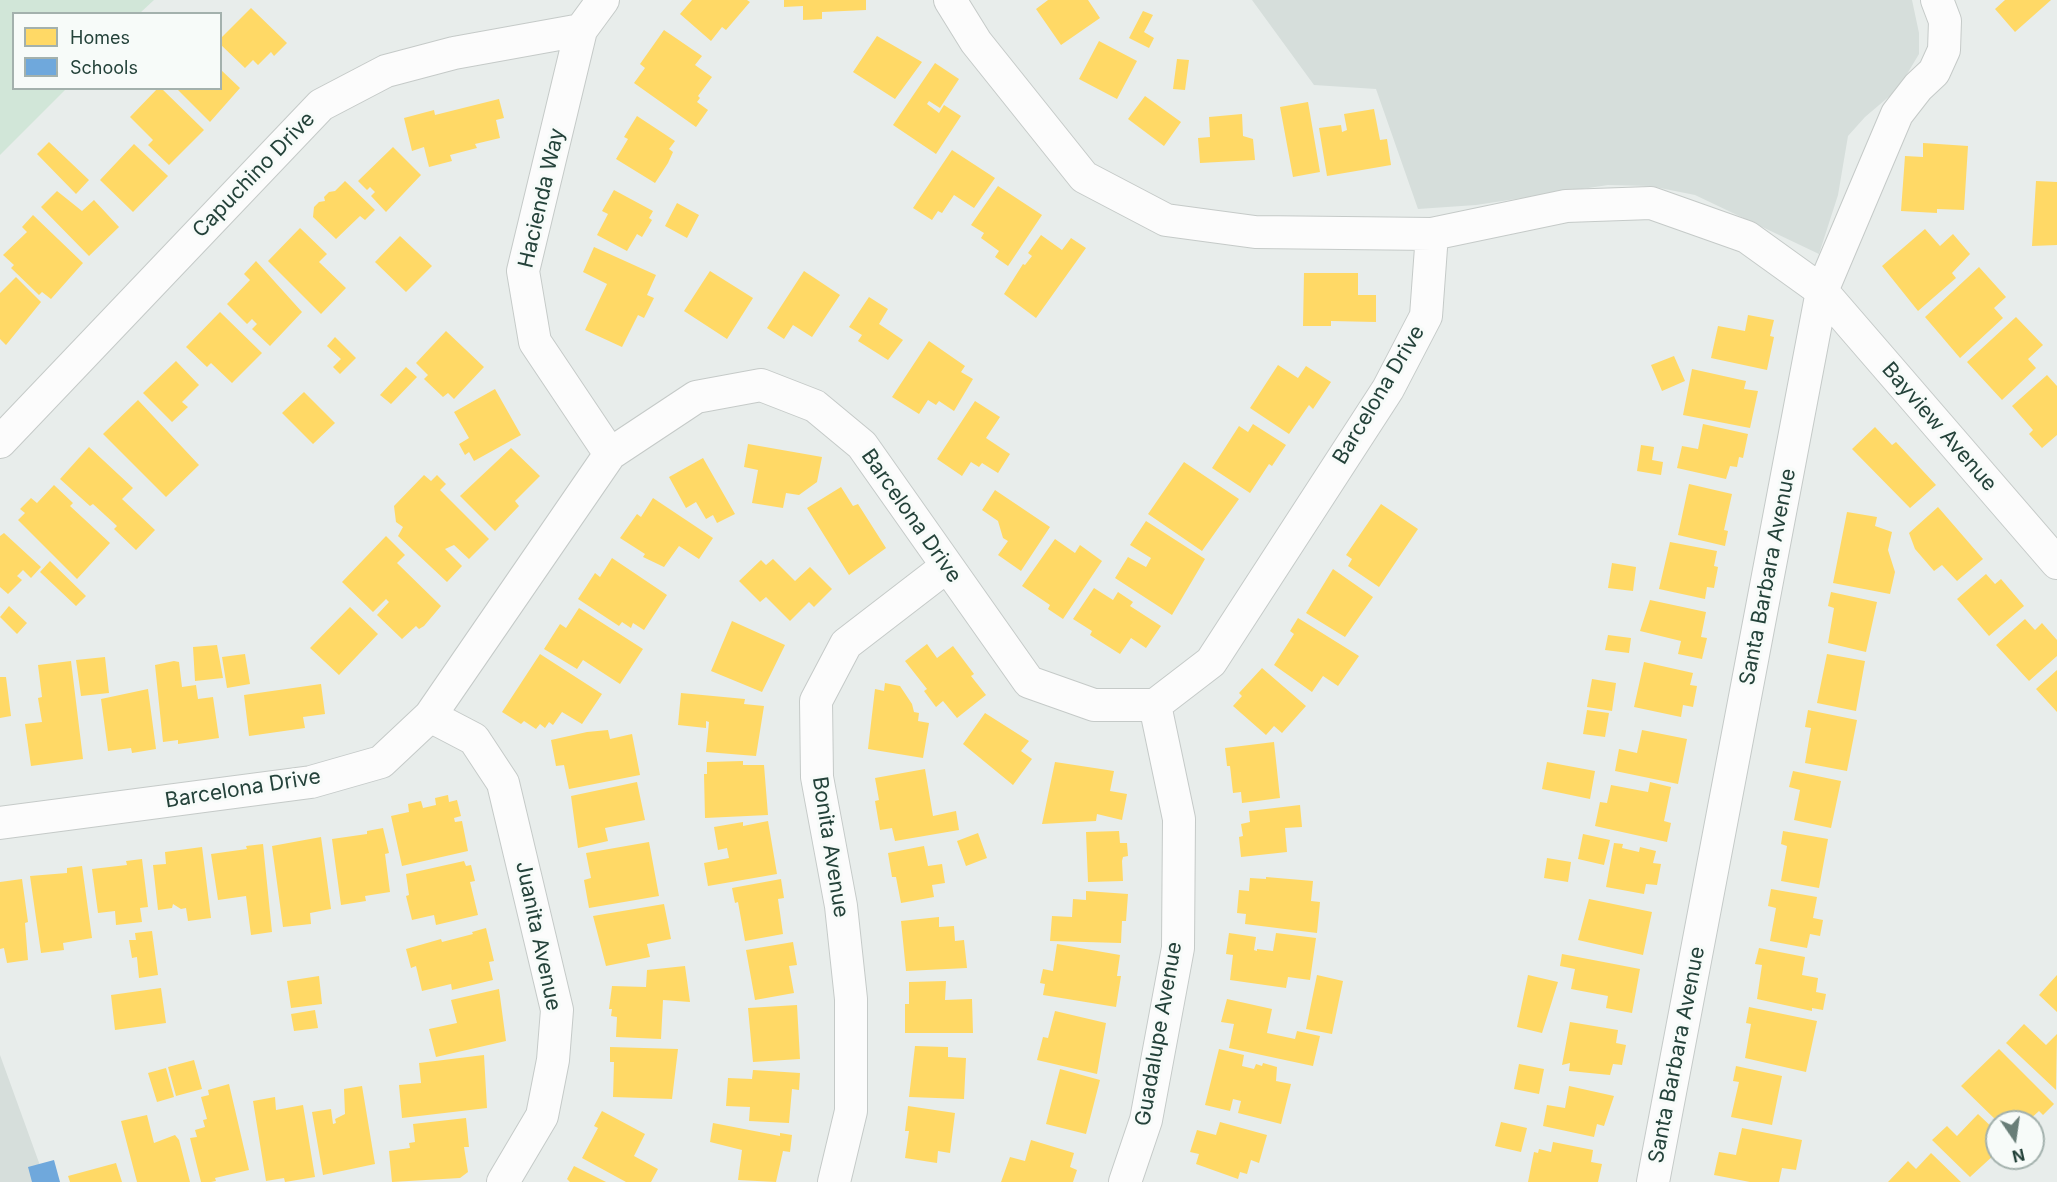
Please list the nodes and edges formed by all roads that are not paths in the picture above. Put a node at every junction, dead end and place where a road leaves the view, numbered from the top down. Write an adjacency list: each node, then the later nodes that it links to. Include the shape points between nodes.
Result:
1 (603, 0): 4 (street, Hacienda Way)
2 (950, 0): 5 (street, Bayview Avenue, via 976,42 1084,177 1166,220 1255,232)
3 (1938, 0): 6 (street, Santa Barbara Avenue, via 1945,21 1944,50 1934,72 1897,114)
4 (581, 30): 7 (street, Capuchino Drive, via 454,53 386,71 321,105); 8 (street, Hacienda Way, via 523,272 535,342)
5 (1432, 234): 6 (street, Bayview Avenue, via 1566,206 1651,203 1747,237); 11 (street, Barcelona Drive, via 1426,316 1388,389 1211,662)
6 (1822, 291): 9 (street, Bayview Avenue); 17 (street, Santa Barbara Avenue)
7 (0, 442)
8 (610, 454): 10 (street, Barcelona Drive, via 696,397 760,386 815,406 862,445); 12 (street, Barcelona Drive)
9 (2057, 563)
10 (946, 567): 11 (street, Barcelona Drive, via 1029,682 1094,705); 15 (street, Bonita Avenue, via 846,644 816,701 817,777 841,906 851,999 851,1111)
11 (1155, 705): 16 (street, Guadalupe Avenue, via 1179,819 1178,948 1146,1120)
12 (430, 716): 13 (street, Barcelona Drive, via 381,762 310,782); 14 (street, Juanita Avenue, via 474,739 502,783 557,1010 553,1060 542,1116)
13 (0, 823)
14 (503, 1182)
15 (834, 1182)
16 (1125, 1182)
17 (1653, 1182)

